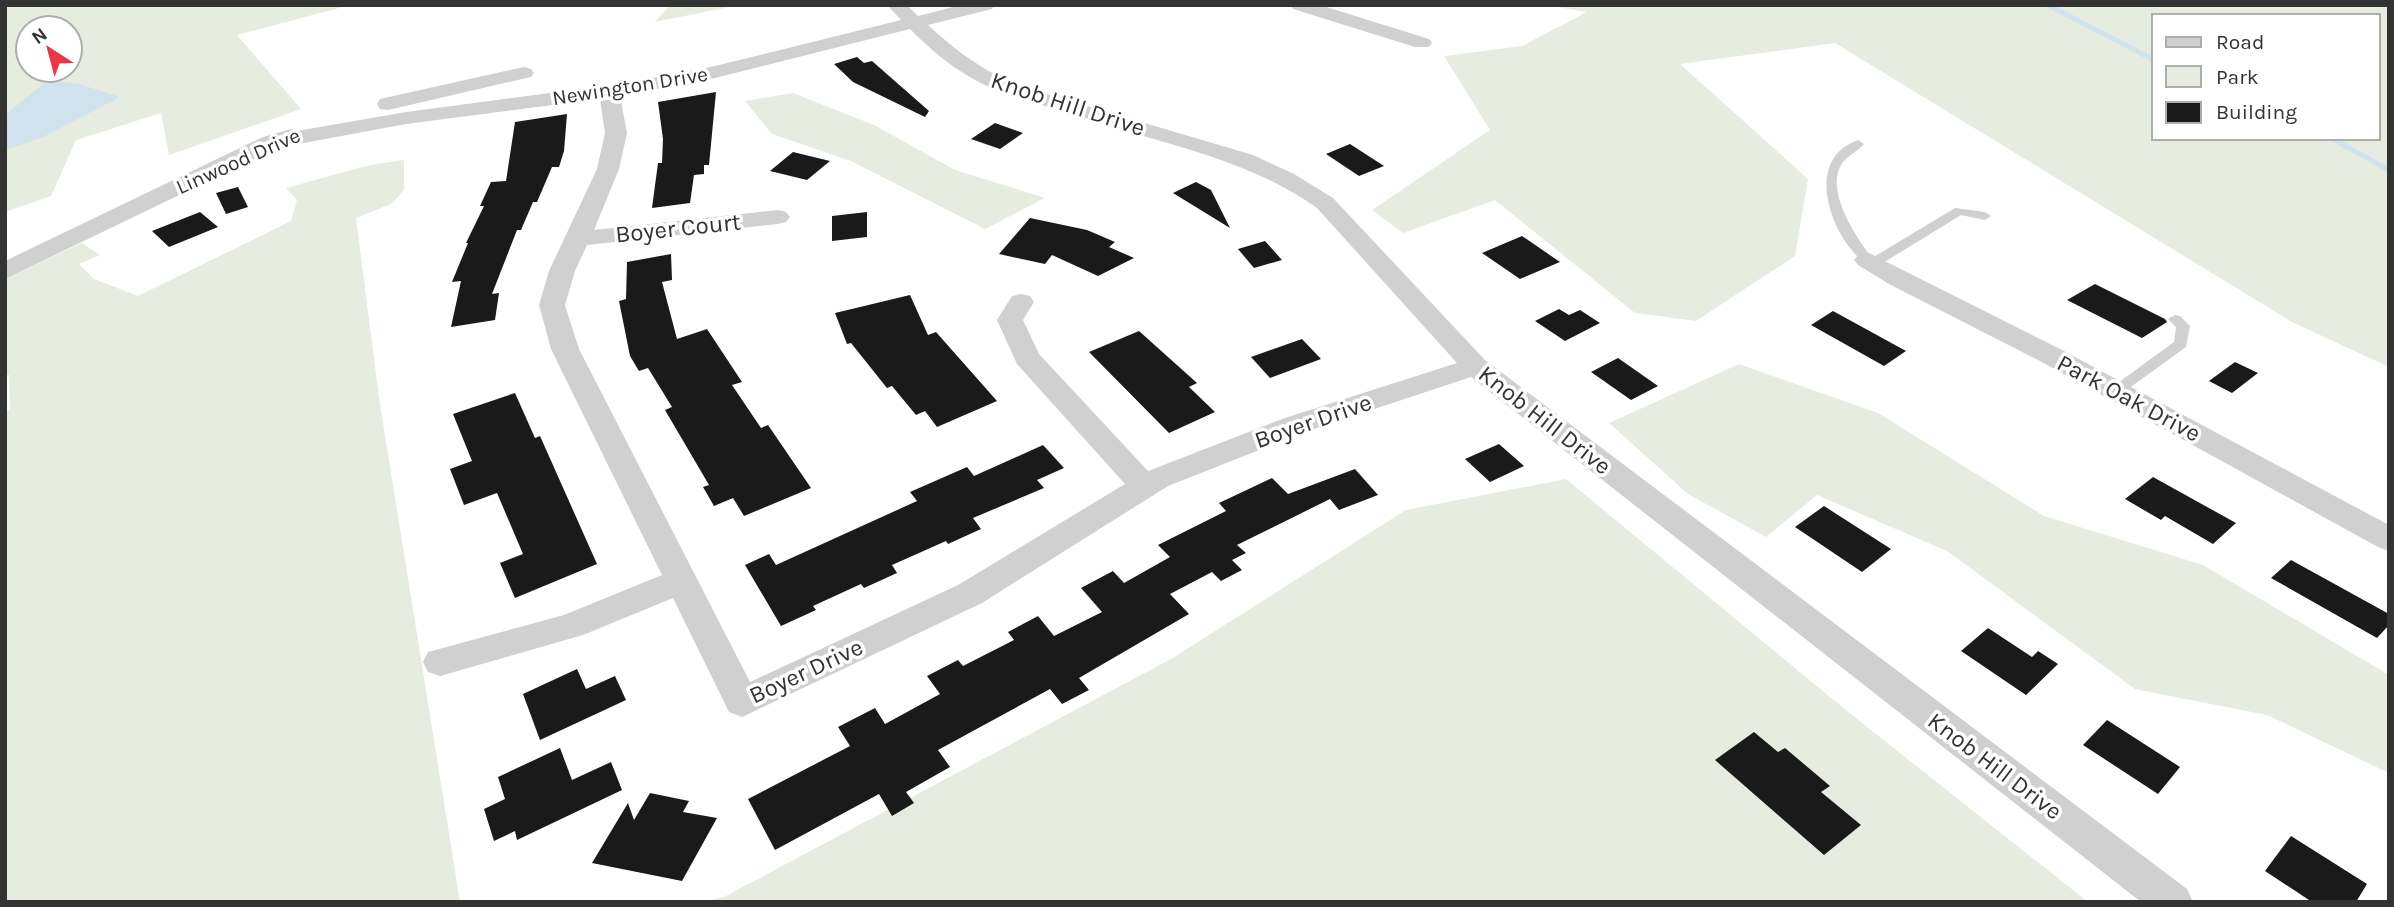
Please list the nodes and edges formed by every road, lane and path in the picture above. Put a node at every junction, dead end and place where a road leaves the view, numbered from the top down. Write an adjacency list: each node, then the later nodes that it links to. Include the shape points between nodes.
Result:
1 (985, 5): 3 (street, Newington Drive)
2 (1300, 5): 4 (street)
3 (906, 14): 6 (street, Newington Drive, via 715,72); 16 (street, Knob Hill Drive, via 948,56 1009,89 1226,153 1298,182 1325,203)
4 (1422, 43)
5 (524, 73): 7 (street, Linwood Drive, via 385,105)
6 (609, 92): 7 (street, Newington Drive, via 406,118); 11 (street, Boyer Drive, via 616,133 608,169)
7 (271, 142): 13 (street, Linwood Drive)
8 (1857, 144): 12 (lane, via 1840,157 1831,180 1839,216 1851,241)
9 (1985, 216): 12 (lane, via 1959,211)
10 (778, 217): 11 (street, Boyer Court)
11 (578, 239): 20 (street, Boyer Drive, via 552,305 565,349)
12 (1870, 262): 17 (street, Park Oak Drive)
13 (5, 271)
14 (1021, 302): 18 (street, via 1010,320 1027,358)
15 (2175, 318): 17 (lane, via 2183,327 2181,344)
16 (1475, 366): 18 (street, Boyer Drive, via 1296,425); 22 (street, Knob Hill Drive)
17 (2116, 391): 19 (street, Park Oak Drive)
18 (1146, 487): 20 (street, Boyer Drive, via 970,594 742,702)
19 (2389, 539)
20 (681, 580): 21 (street, via 571,626)
21 (440, 662)
22 (2173, 902)

